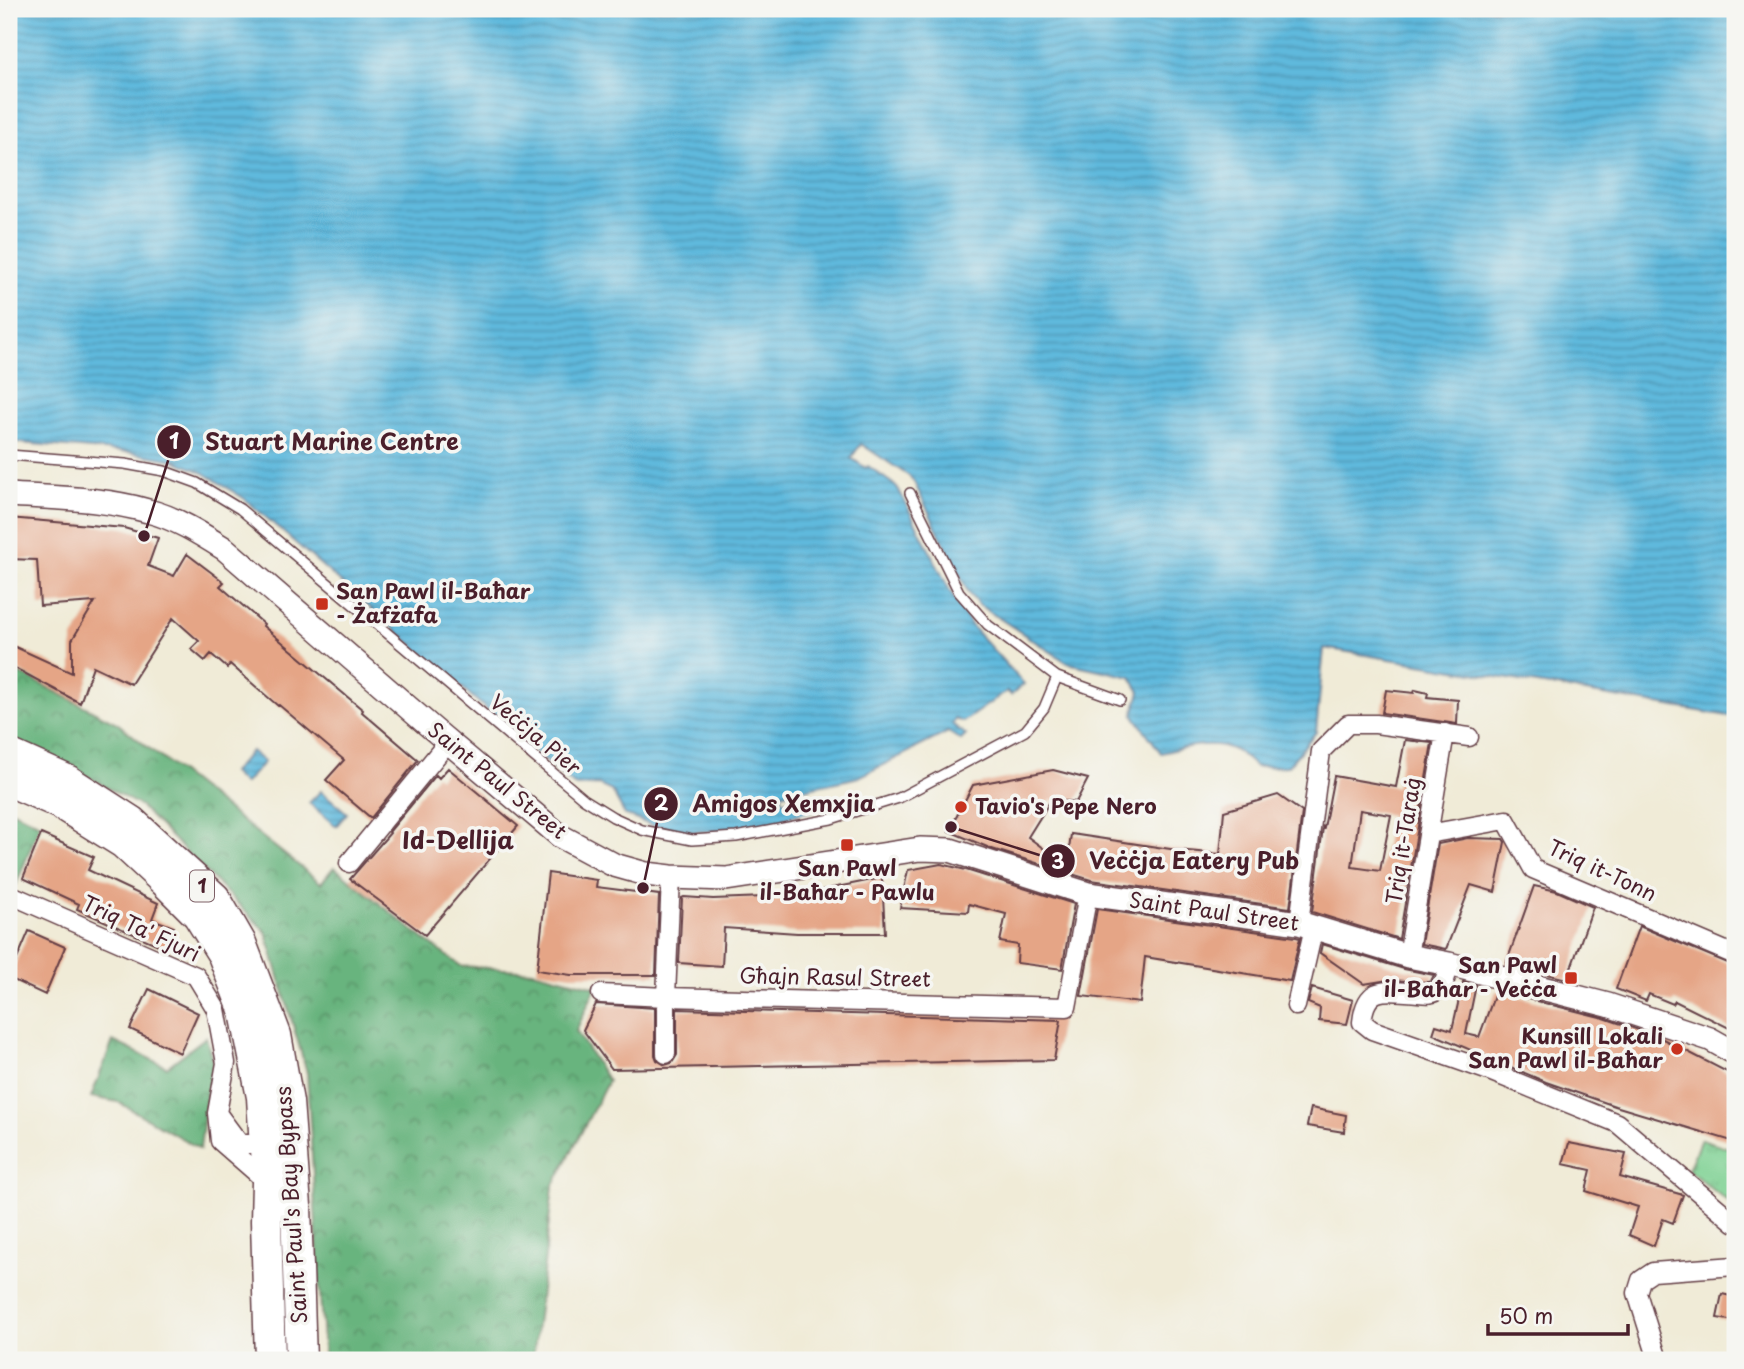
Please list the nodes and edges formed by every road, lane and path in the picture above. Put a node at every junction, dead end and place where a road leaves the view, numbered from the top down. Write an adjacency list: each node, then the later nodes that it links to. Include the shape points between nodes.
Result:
1 (9, 455): 4 (lane, Veċċja Pier, via 125,464 197,483 240,509 584,799 642,830 692,840 736,837 831,819 898,798 1025,731 1044,708)
2 (910, 493): 4 (lane, via 959,592 988,625)
3 (9, 495): 8 (street, Saint Paul Street, via 104,502 149,511 191,528 225,550)
4 (1057, 677): 5 (lane)
5 (1120, 700)
6 (1445, 733): 7 (street); 11 (street, Triq it-Taraġ); 16 (street, via 1348,724 1321,751)
7 (1469, 737)
8 (448, 742): 12 (street); 13 (street, Saint Paul Street, via 560,835 614,865)
9 (9, 754): 25 (highway, Saint Paul's Bay Bypass / 1, via 69,781 131,821 215,898 241,943 263,996 276,1035)
10 (9, 781): 27 (highway, Saint Paul's Bay Bypass / 1, via 60,803 123,842 198,915 223,955 245,1012)
11 (1428, 834): 17 (street, Triq it-Tonn, via 1506,820 1533,869); 18 (street, Triq it-Taraġ)
12 (349, 863)
13 (671, 877): 15 (street, Saint Paul Street, via 726,879 920,849 950,850); 21 (street)
14 (9, 894): 26 (street, Triq Ta' Fjuri, via 196,976 216,1009 226,1063)
15 (1088, 894): 16 (street, Saint Paul Street); 21 (street, Għajn Rasul Street, via 1067,1007)
16 (1306, 925): 18 (street, Saint Paul Street); 22 (street)
17 (1735, 955)
18 (1408, 956): 19 (street, Saint Paul Street)
19 (1449, 964): 23 (street, Saint Paul Street, via 1608,1005 1710,1039); 29 (street, via 1442,985 1430,994 1383,991 1371,996 1362,1022 1372,1030 1617,1123)
20 (601, 994): 21 (street, Għajn Rasul Street)
21 (666, 997): 24 (street)
22 (1296, 1006)
23 (1735, 1053)
24 (666, 1054)
25 (288, 1102): 28 (street, via 280,1159); 32 (highway, Saint Paul's Bay Bypass / 1)
26 (217, 1113): 27 (street, via 240,1144 256,1144); 28 (street, Triq Ta' Fjuri, via 220,1141)
27 (264, 1132): 28 (highway, Saint Paul's Bay Bypass / 1)
28 (267, 1182): 31 (highway, Saint Paul's Bay Bypass / 1)
29 (1735, 1223)
30 (1735, 1266): 33 (street, via 1653,1272 1641,1280 1637,1293)
31 (270, 1360)
32 (301, 1360)
33 (1658, 1360)

